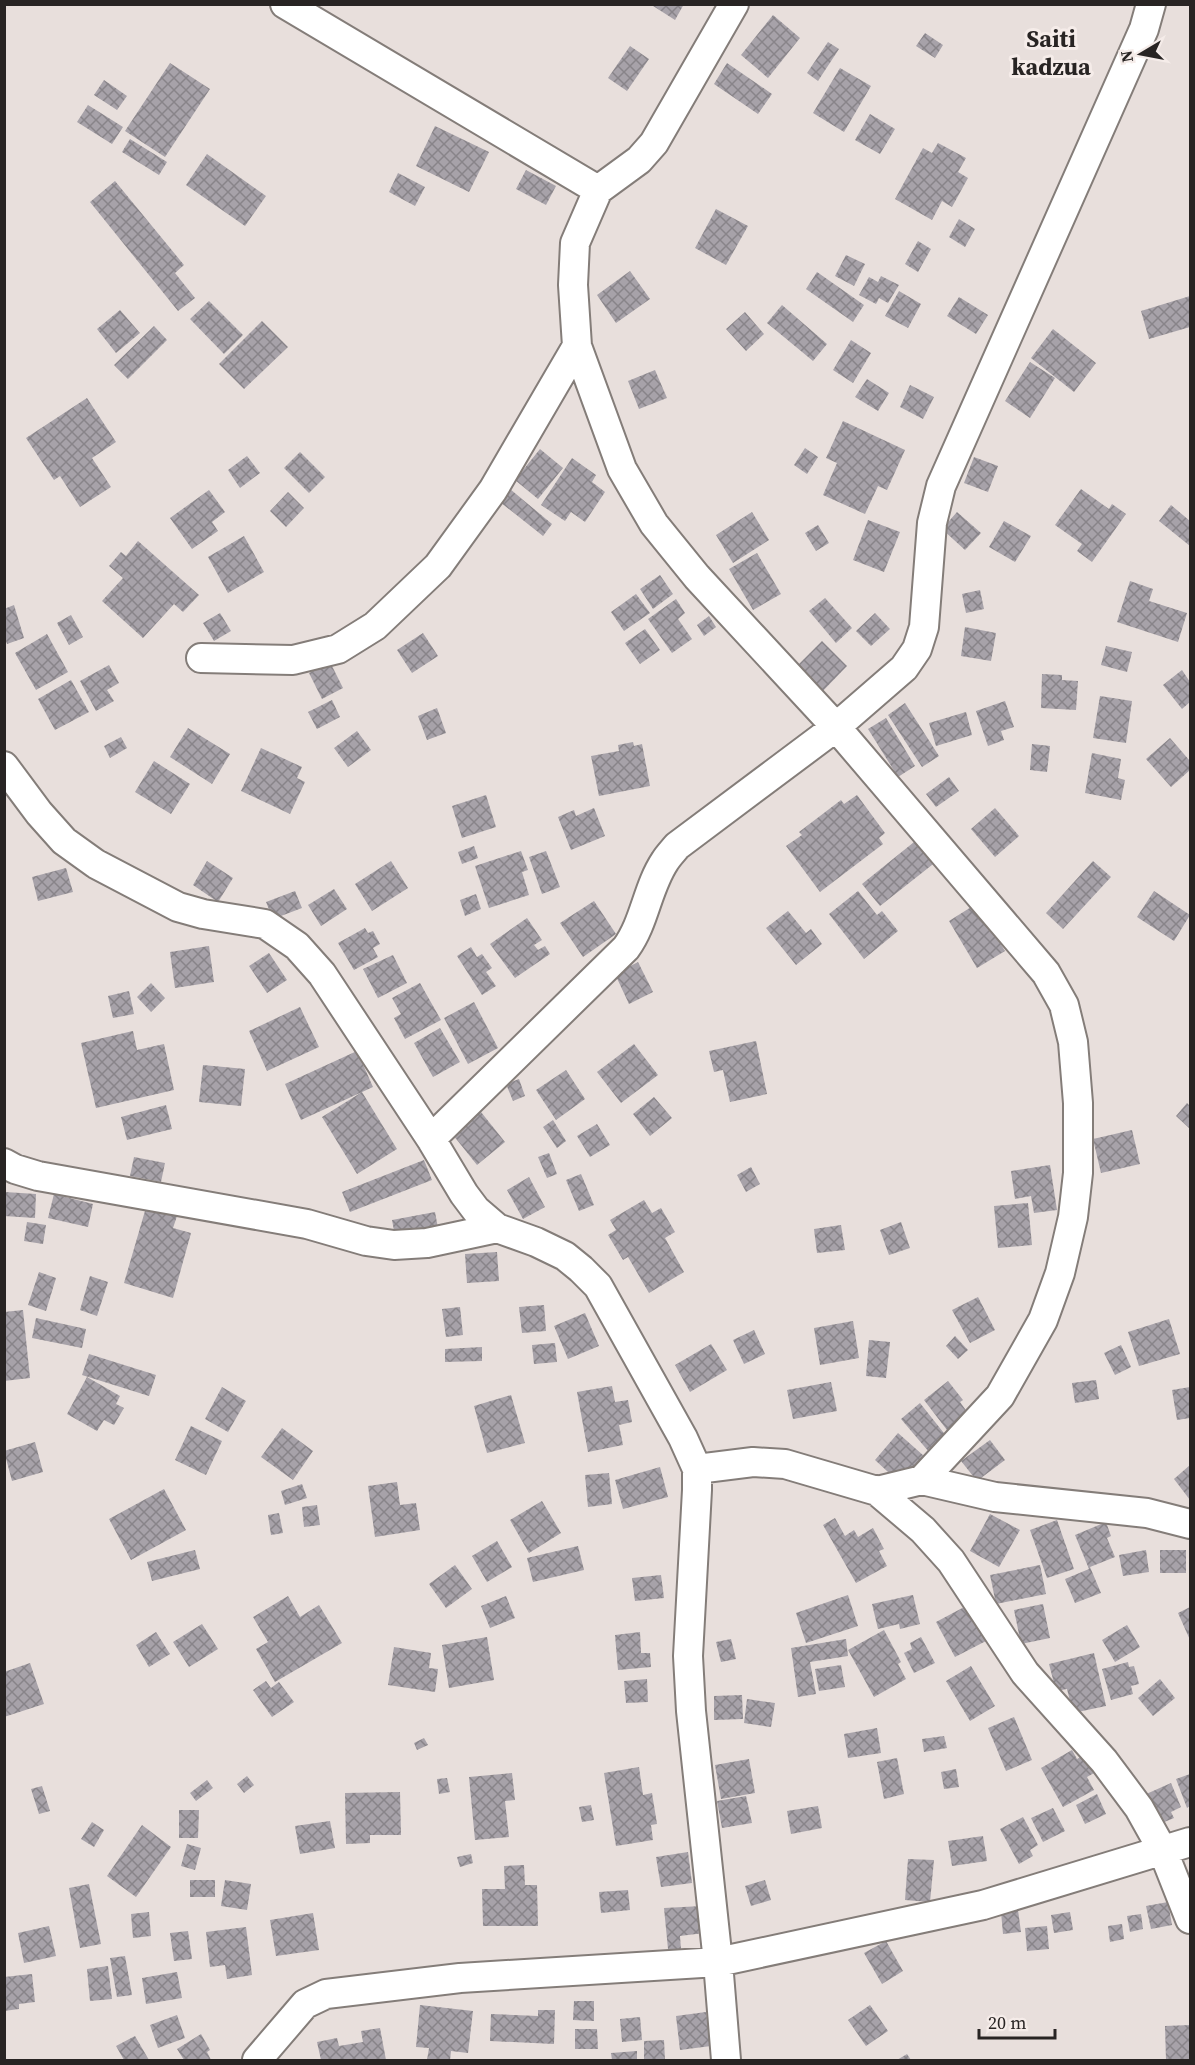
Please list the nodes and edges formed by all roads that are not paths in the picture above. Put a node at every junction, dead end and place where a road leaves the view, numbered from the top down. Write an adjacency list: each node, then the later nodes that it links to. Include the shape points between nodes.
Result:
1 (285, 4): 4 (street)
2 (734, 4): 4 (street, via 654,143 639,160)
3 (1151, 4): 7 (street, via 1144,29 942,486 932,523 924,627 917,649 904,668)
4 (598, 190): 5 (street, via 575,243)
5 (577, 346): 6 (street, via 493,490 438,566 375,626 338,649 293,660); 7 (street, via 622,469 654,524 697,577)
6 (201, 658)
7 (836, 727): 9 (street, via 677,846 664,861 635,935 626,948); 13 (street, via 1046,973 1064,1005 1073,1042 1078,1173 1060,1273 1043,1320 1000,1396)
8 (4, 766): 9 (street, via 64,840 96,864 178,907 265,924 297,946 322,974)
9 (431, 1139): 11 (street, via 464,1194)
10 (4, 1163): 11 (street, via 38,1176 307,1224 394,1245 427,1243)
11 (497, 1228): 12 (street, via 565,1256 598,1286)
12 (697, 1469): 14 (street, via 753,1462 785,1464); 19 (street, via 688,1656)
13 (922, 1480): 14 (street); 15 (street, via 995,1497 1147,1513)
14 (877, 1491): 17 (street, via 923,1530 951,1561 1025,1673 1104,1761 1139,1808)
15 (1191, 1524)
16 (1191, 1842): 17 (street)
17 (1163, 1851): 18 (street); 19 (street, via 984,1905)
18 (1191, 1919)
19 (718, 1962): 20 (street, via 460,1978 326,1994 305,2004); 21 (street)
20 (257, 2061)
21 (726, 2061)

